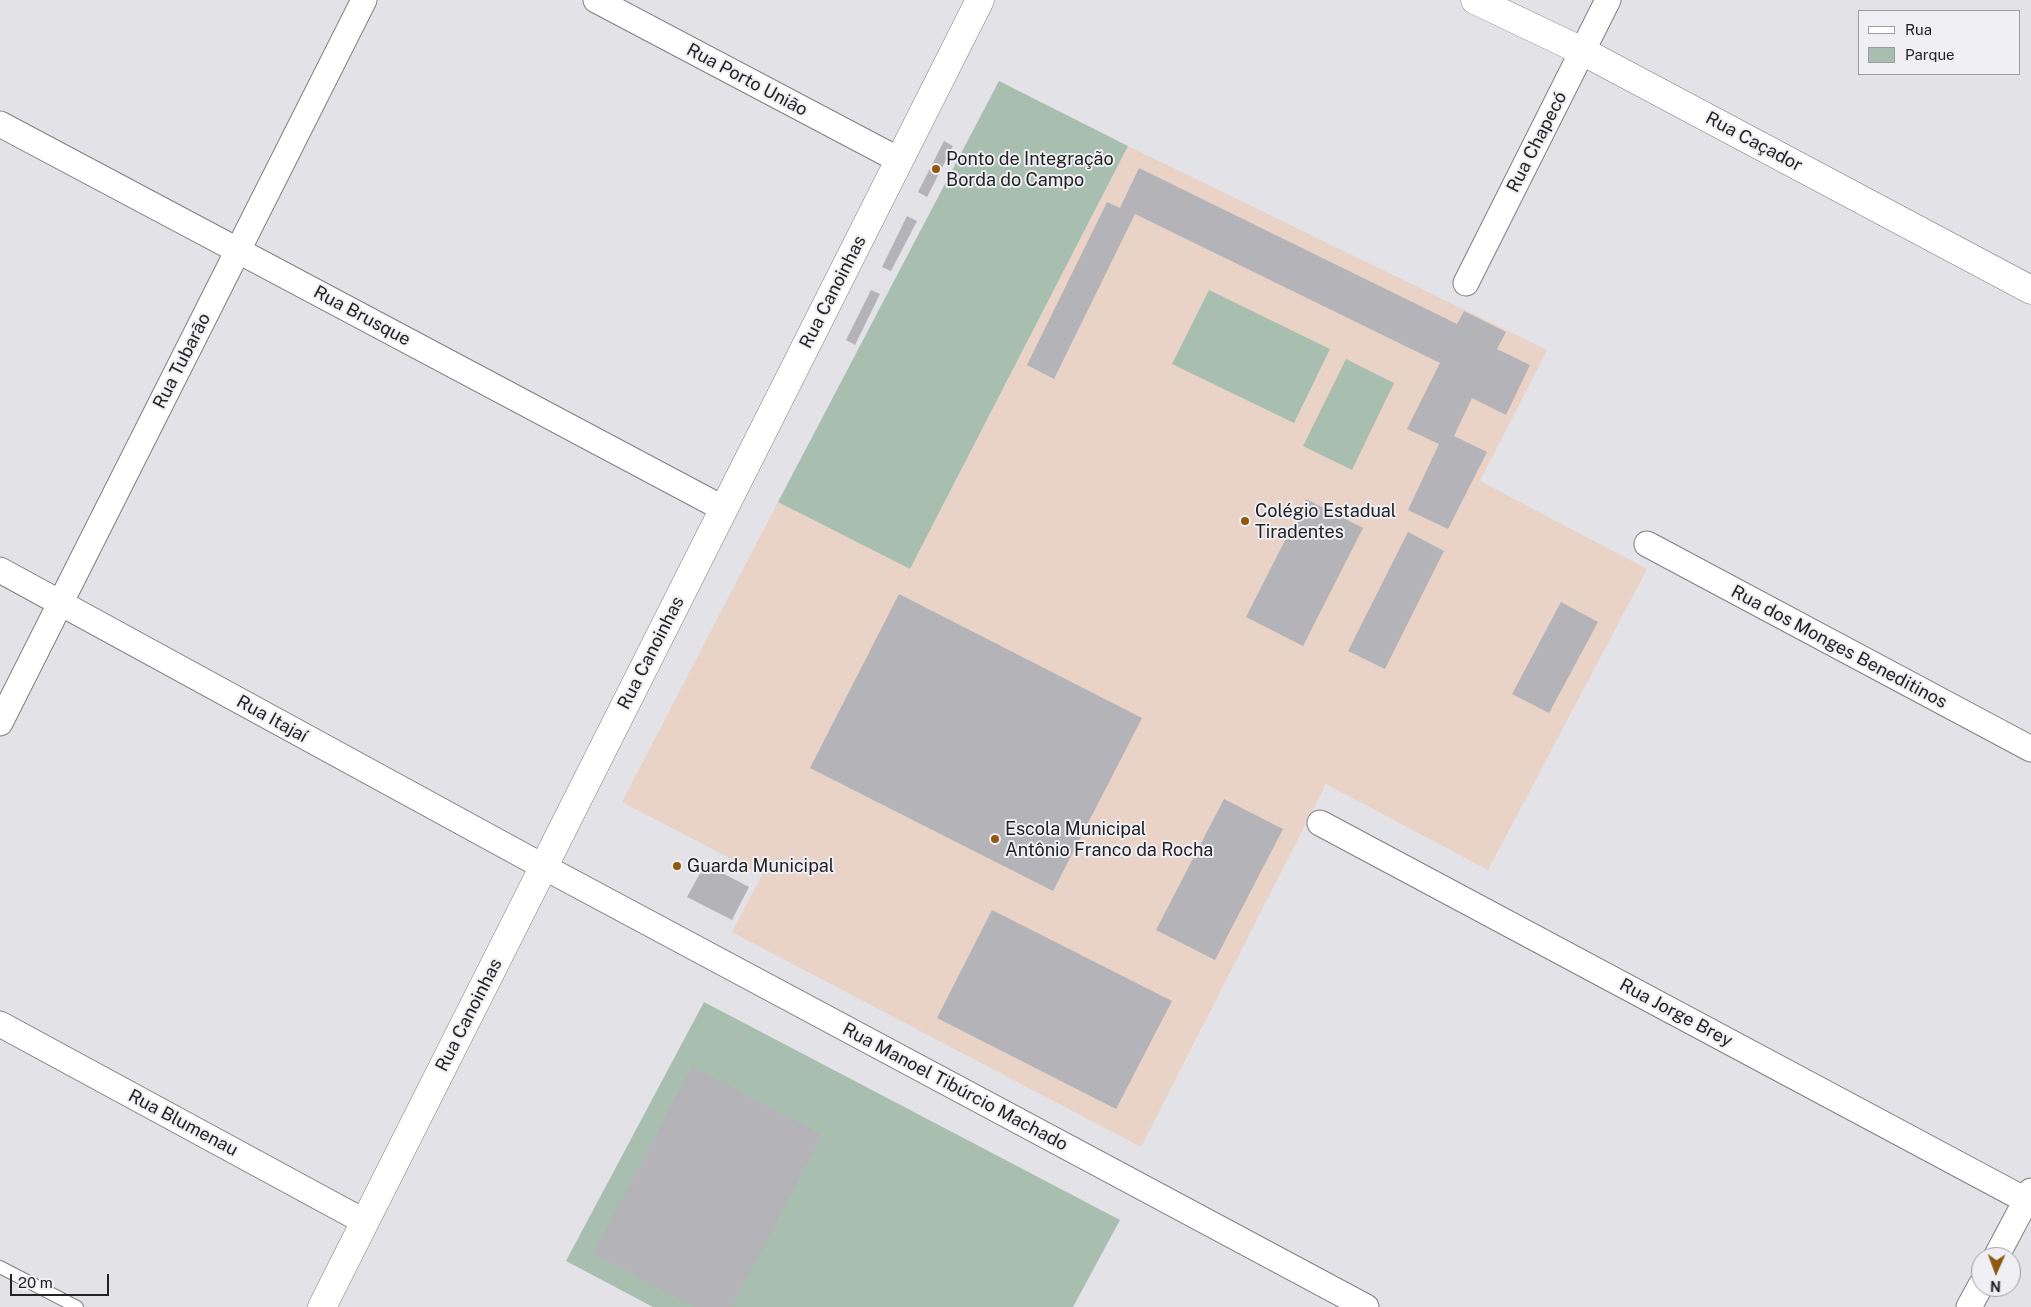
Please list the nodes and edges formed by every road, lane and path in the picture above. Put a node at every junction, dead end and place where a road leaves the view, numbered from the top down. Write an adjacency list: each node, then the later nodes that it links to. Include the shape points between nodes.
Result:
1 (364, 0): 9 (street, Rua Tubarão)
2 (596, 0): 8 (street, Rua Porto União)
3 (980, 0): 8 (street, Rua Canoinhas)
4 (1474, 0): 6 (street, Rua Caçador)
5 (1608, 0): 6 (street, Rua Chapecó)
6 (1582, 51): 10 (street, Rua Chapecó); 11 (street, Rua Caçador)
7 (0, 124): 9 (street, Rua Brusque)
8 (899, 160): 12 (street, Rua Canoinhas)
9 (238, 251): 12 (street, Rua Brusque); 15 (street, Rua Tubarão)
10 (1466, 283)
11 (2031, 290)
12 (724, 508): 19 (street, Rua Canoinhas)
13 (1647, 544): 17 (street, Rua dos Monges Beneditinos)
14 (0, 570): 15 (street, Rua Itajaí)
15 (60, 603): 16 (street, Rua Tubarão); 19 (street, Rua Itajaí)
16 (0, 723)
17 (2031, 749)
18 (1320, 823): 21 (street, Rua Jorge Brey)
19 (544, 867): 22 (street, Rua Canoinhas); 27 (street, Rua Manoel Tibúrcio Machado)
20 (0, 1024): 22 (street, Rua Blumenau)
21 (2029, 1198): 23 (street)
22 (365, 1222): 26 (street, Rua Canoinhas)
23 (2002, 1247)
24 (0, 1267): 25 (lane)
25 (77, 1307)
26 (322, 1307)
27 (1366, 1307)

